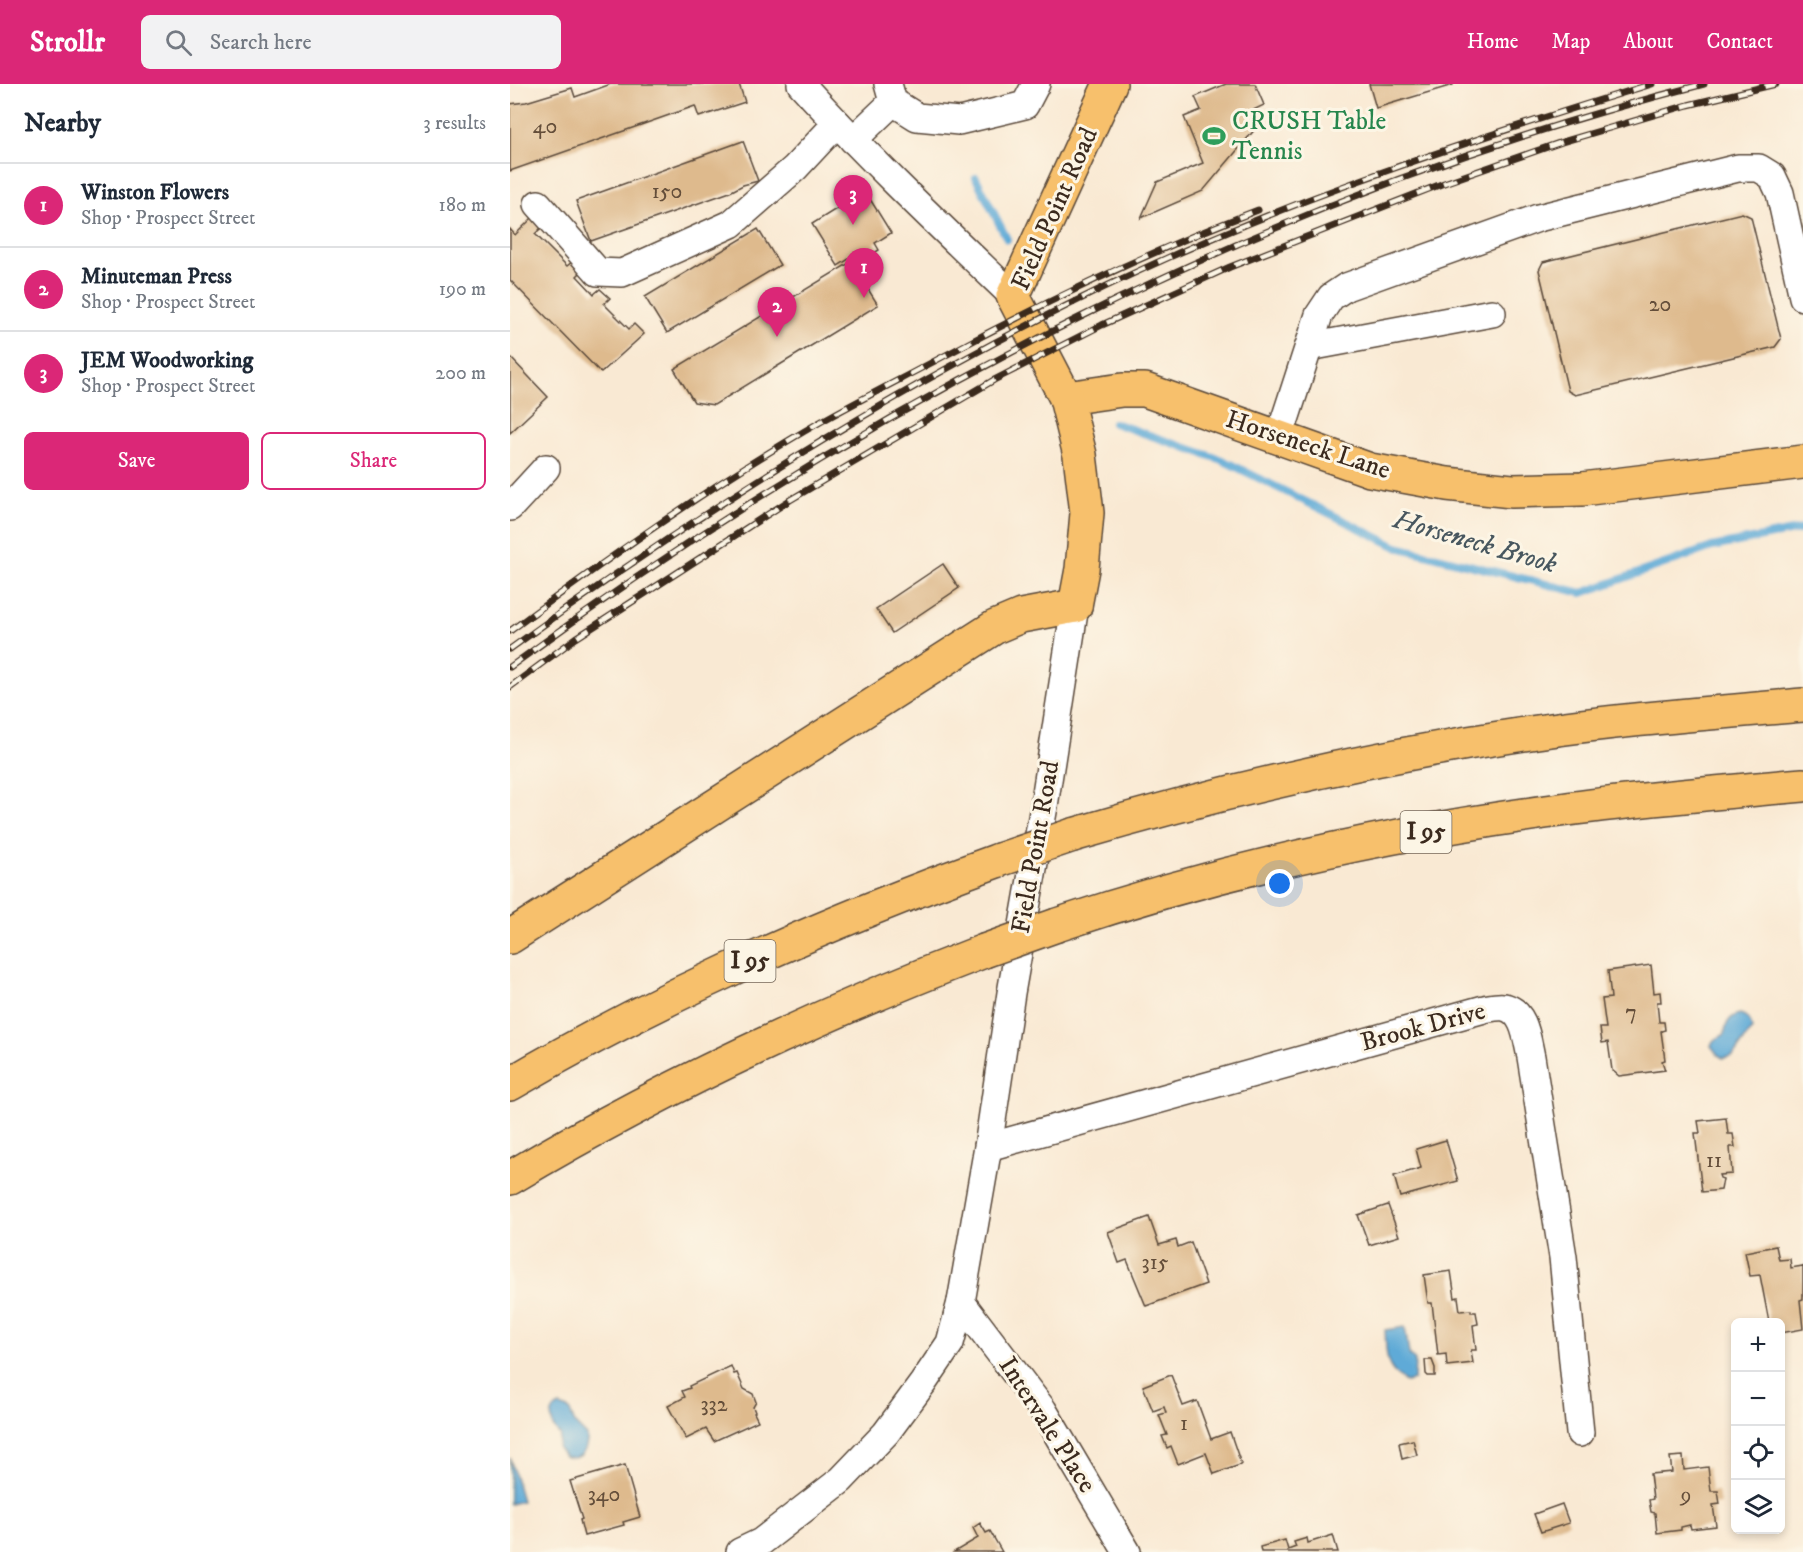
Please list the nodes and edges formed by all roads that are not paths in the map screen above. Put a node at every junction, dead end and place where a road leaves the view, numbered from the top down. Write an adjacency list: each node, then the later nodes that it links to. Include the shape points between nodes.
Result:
1 (801, 84): 5 (street)
2 (1035, 84): 4 (street, via 1025,105 959,121 917,117)
3 (1110, 84): 7 (main road, Field Point Road)
4 (891, 93): 5 (street)
5 (845, 131): 6 (street, via 731,224 622,273 598,272); 7 (street)
6 (538, 204)
7 (1013, 296): 11 (main road, Field Point Road)
8 (1803, 297): 10 (street, via 1780,193 1772,176 1758,168 1738,168 1538,218 1346,287 1331,297 1319,315)
9 (1492, 314): 10 (street)
10 (1309, 347): 12 (street)
11 (1066, 398): 12 (main road, Horseneck Lane, via 1145,390); 16 (main road, Field Point Road, via 1080,455 1087,513)
12 (1279, 438): 13 (main road, Horseneck Lane, via 1370,470 1512,491 1582,489)
13 (1803, 462)
14 (546, 468): 15 (street)
15 (510, 507)
16 (1075, 606): 19 (main road, via 1021,616 995,627); 21 (street, Field Point Road)
17 (1803, 705): 20 (main road, I 95, bridge, via 1540,732 1444,747 1161,809 999,860 884,903 705,981)
18 (1803, 785): 22 (main road, I 95, bridge, via 1559,810 1367,842 1179,888 1057,925 814,1020 638,1106)
19 (510, 937)
20 (510, 1084)
21 (988, 1147): 23 (street, Field Point Road); 24 (street, Brook Drive, via 1503,1006 1515,1012 1523,1026 1531,1057 1563,1257)
22 (510, 1178)
23 (961, 1302): 25 (street, Field Point Road, via 950,1342 886,1433 841,1479 761,1542); 26 (street, Intervale Place, via 1043,1410)
24 (1580, 1433)
25 (740, 1552)
26 (1127, 1552)

